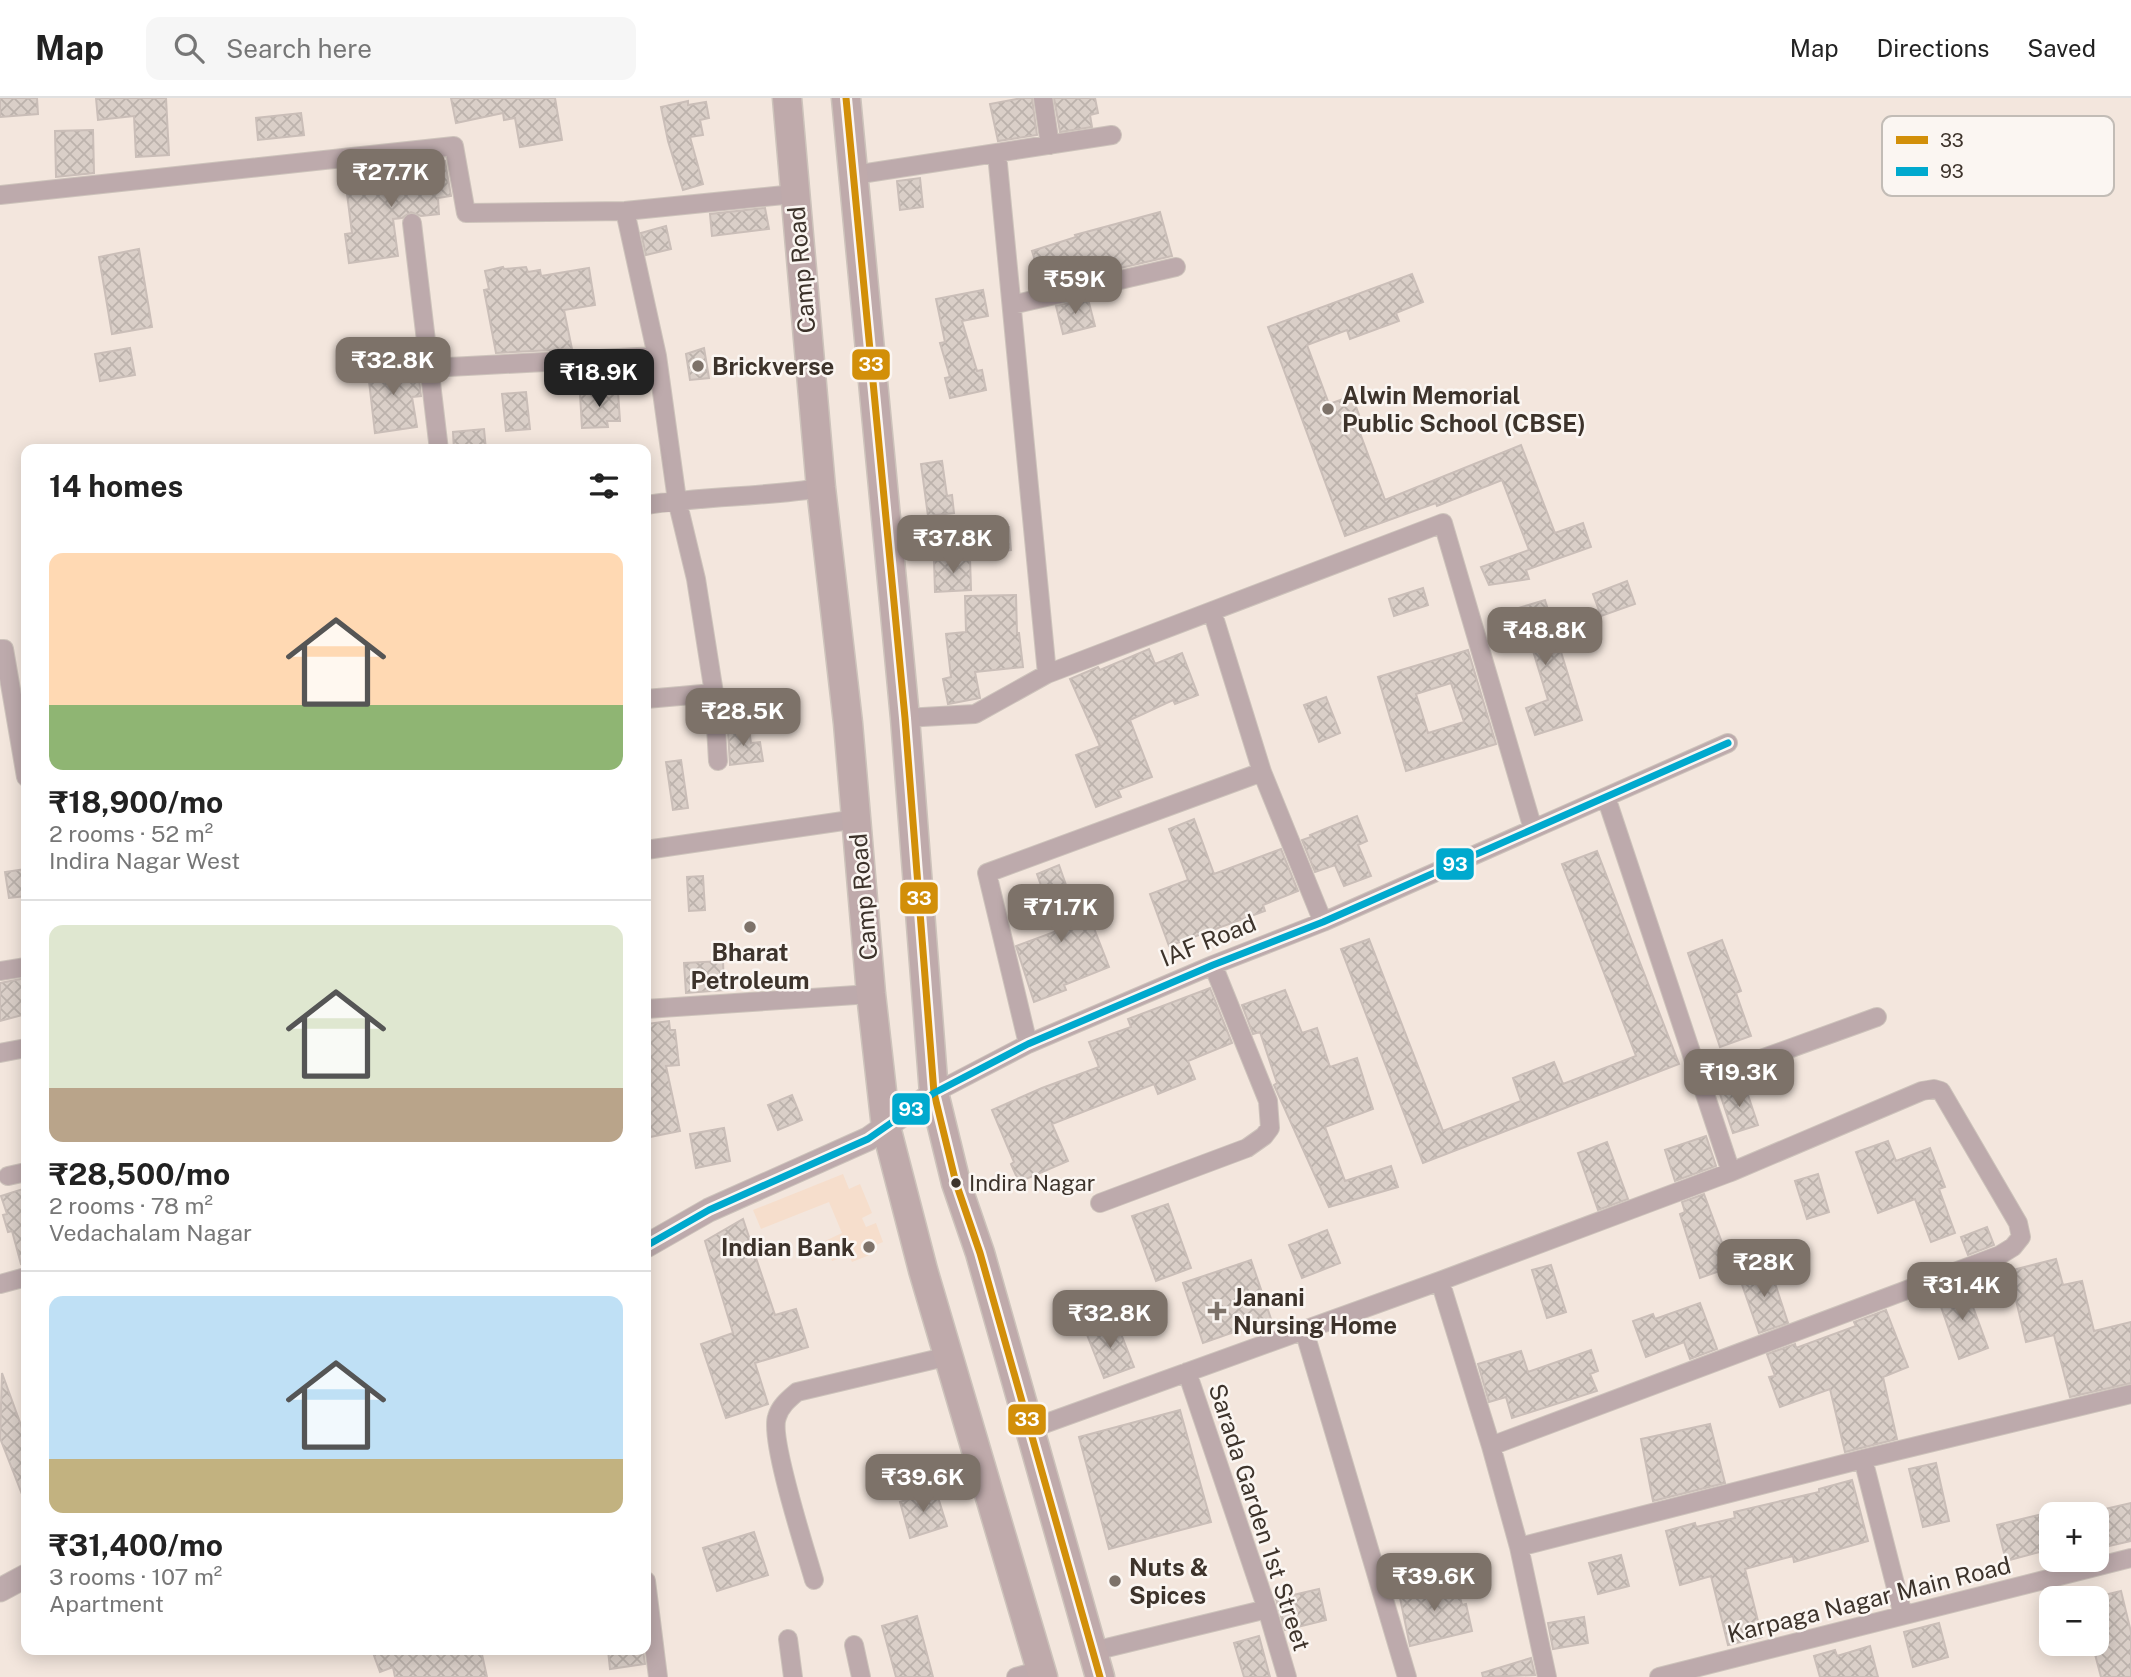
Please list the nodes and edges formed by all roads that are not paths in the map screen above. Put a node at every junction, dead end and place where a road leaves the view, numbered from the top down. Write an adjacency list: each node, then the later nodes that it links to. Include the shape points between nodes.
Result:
1 (787, 98): 8 (main road, Camp Road)
2 (846, 98): 7 (main road)
3 (1043, 98): 5 (street)
4 (1112, 135): 5 (street)
5 (1049, 145): 6 (street)
6 (997, 154): 7 (street); 13 (street)
7 (854, 175): 25 (main road)
8 (794, 194): 10 (street); 17 (main road, Camp Road)
9 (0, 195): 10 (street, via 454,146 466,213)
10 (625, 211): 14 (street)
11 (412, 223): 15 (street)
12 (1176, 267): 13 (street)
13 (1012, 305): 22 (street)
14 (657, 356): 15 (street); 18 (street)
15 (430, 368): 16 (street)
16 (438, 444)
17 (821, 488): 18 (street); 31 (main road, Camp Road)
18 (677, 500): 19 (street); 23 (street, via 696,579)
19 (651, 504)
20 (1212, 611): 22 (street); 29 (street); 32 (street, via 1443,523)
21 (2, 649): 27 (street)
22 (1047, 674): 25 (street, via 975,714)
23 (714, 692): 24 (street); 28 (street)
24 (651, 698)
25 (905, 718): 45 (main road)
26 (1728, 743): 30 (street, IAF Road)
27 (21, 750)
28 (718, 761)
29 (1262, 772): 34 (street); 41 (street, via 987,873)
30 (1606, 797): 32 (street, IAF Road); 44 (street)
31 (857, 819): 33 (street); 38 (main road, Camp Road)
32 (1533, 829): 34 (street, IAF Road)
33 (651, 849)
34 (1323, 922): 35 (street, IAF Road)
35 (1213, 965): 41 (street, IAF Road); 48 (street, via 1268,1101 1270,1128 1247,1148)
36 (21, 968): 37 (street)
37 (0, 971)
38 (871, 993): 39 (street); 46 (main road, Camp Road)
39 (651, 1009)
40 (1877, 1017): 44 (street)
41 (1028, 1044): 45 (street, IAF Road)
42 (21, 1049): 43 (street)
43 (0, 1053)
44 (1700, 1081): 47 (street)
45 (934, 1093): 46 (street, IAF Road); 57 (main road)
46 (886, 1128): 49 (street, IAF Road, via 709,1210); 54 (main road, Camp Road)
47 (1731, 1172): 51 (street); 58 (street, via 1934,1089 1941,1091 1955,1114 2018,1223 2021,1237 2000,1255)
48 (1100, 1203)
49 (651, 1243)
50 (21, 1278): 52 (street)
51 (1440, 1281): 53 (street); 58 (street)
52 (0, 1284)
53 (1304, 1330): 55 (street); 76 (street)
54 (949, 1356): 63 (street, via 797,1392 785,1403 776,1418 777,1443); 71 (main road, Camp Road)
55 (1187, 1372): 57 (street); 65 (street, Sarada Garden 1st Street)
56 (2131, 1394): 59 (street)
57 (1030, 1429): 70 (main road)
58 (1491, 1446): 60 (street)
59 (1863, 1459): 60 (street); 66 (street)
60 (1519, 1547): 77 (street)
61 (2131, 1558): 66 (street, Karpaga Nagar Main Road)
62 (21, 1579): 64 (street)
63 (814, 1580)
64 (0, 1590)
65 (1267, 1609): 70 (street); 75 (street, Sarada Garden 1st Street)
66 (1903, 1615): 78 (street, Karpaga Nagar Main Road)
67 (651, 1621): 72 (street)
68 (788, 1639): 73 (street)
69 (854, 1645): 74 (street)
70 (1097, 1664)
71 (1033, 1675)
72 (658, 1677)
73 (793, 1677)
74 (861, 1677)
75 (1287, 1677)
76 (1408, 1677)
77 (1547, 1677)
78 (1659, 1677)

